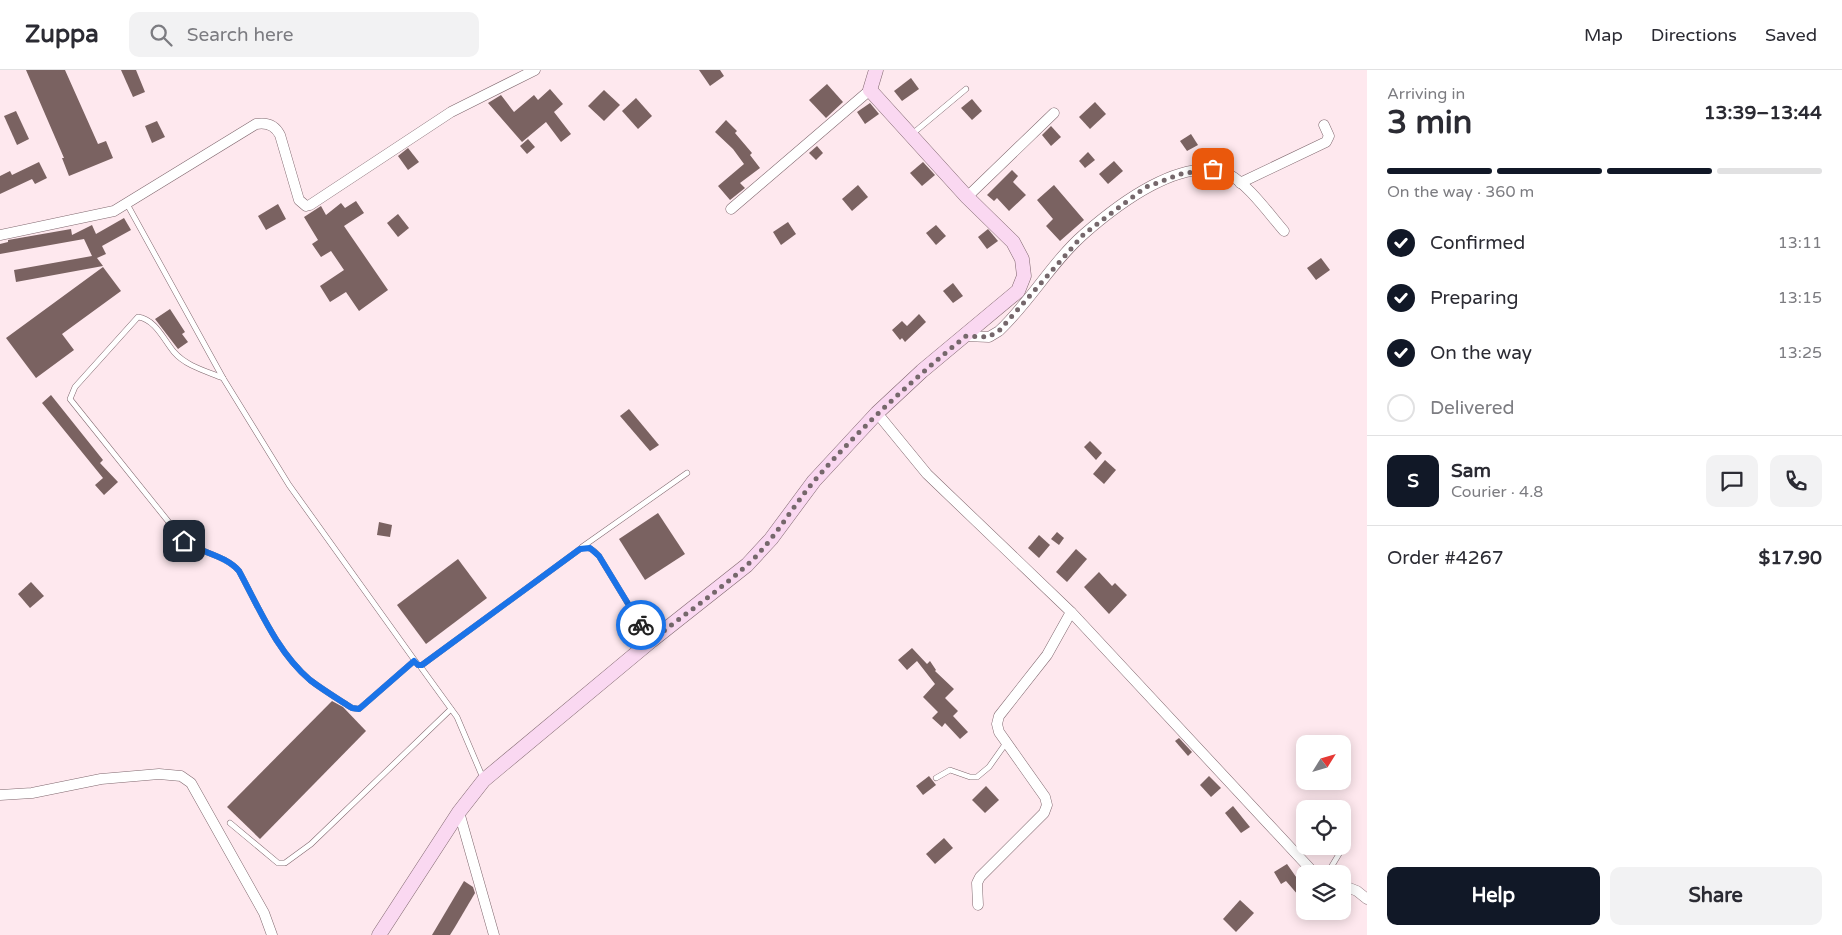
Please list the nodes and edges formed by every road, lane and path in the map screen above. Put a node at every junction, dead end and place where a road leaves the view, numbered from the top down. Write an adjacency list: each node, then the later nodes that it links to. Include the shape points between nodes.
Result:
1 (535, 70): 10 (street, via 451,112 310,205 306,206 299,200 277,129 264,122)
2 (876, 70): 3 (street)
3 (870, 90): 7 (street); 11 (street)
4 (966, 90): 7 (lane)
5 (1054, 113): 9 (street)
6 (1324, 125): 8 (street, via 1329,136 1326,142)
7 (911, 135): 9 (street)
8 (1240, 183): 12 (street); 14 (street, via 1213,169 1181,174 1146,187 1084,234 999,331 988,337)
9 (968, 196): 14 (street, via 1013,242 1022,259 1024,276 1018,291)
10 (127, 204): 13 (street, via 104,215); 15 (lane)
11 (731, 209)
12 (1284, 230)
13 (0, 235)
14 (966, 336): 16 (street)
15 (223, 378): 21 (lane, via 290,485); 21 (lane, via 188,364 151,322 138,317 75,387 70,399 184,541 195,549 232,563 239,571 279,644 310,680 352,708 359,709)
16 (877, 413): 19 (street, via 927,474); 20 (street, via 814,481 747,565)
17 (686, 473): 18 (lane)
18 (580, 549): 20 (lane, via 590,548 599,556); 22 (lane)
19 (1071, 612): 24 (street, via 1047,655 999,716 999,732); 30 (street)
20 (651, 641): 26 (street)
21 (414, 661): 22 (lane)
22 (420, 666): 23 (lane)
23 (451, 708): 26 (lane); 29 (lane, via 311,844 285,863 278,863)
24 (1007, 743): 25 (lane, via 978,777 950,770); 33 (street, via 1045,797 1047,805 1044,813 980,876)
25 (936, 778)
26 (484, 780): 28 (street)
27 (0, 795): 34 (street, via 32,793 101,779 170,773 186,779 264,913)
28 (459, 812): 35 (street); 36 (street)
29 (230, 823)
30 (1307, 865)
31 (1351, 889): 32 (street)
32 (1367, 899)
33 (978, 905)
34 (272, 935)
35 (379, 935)
36 (494, 935)

